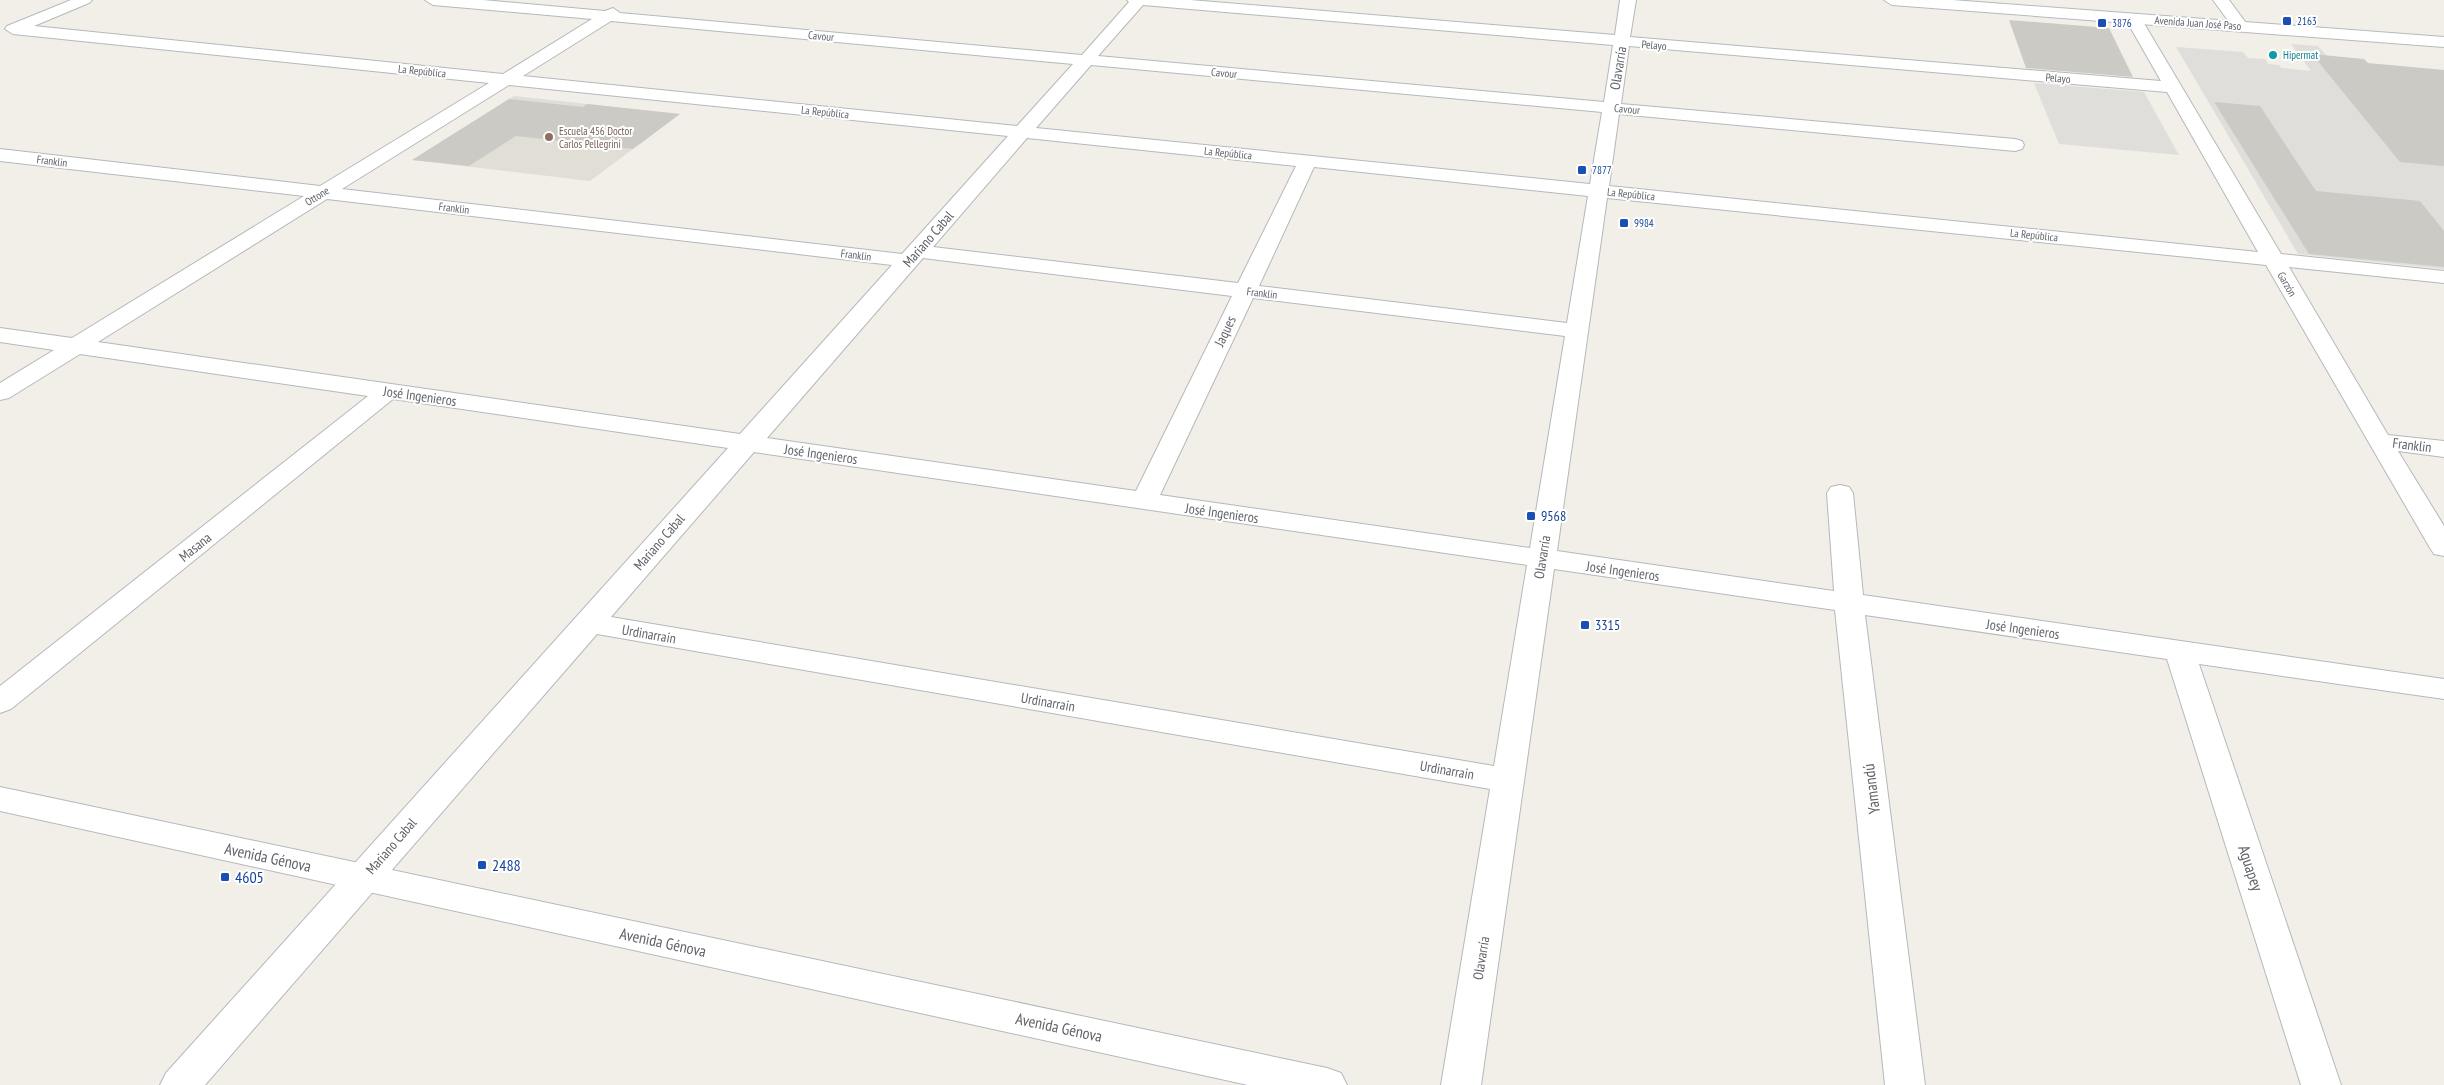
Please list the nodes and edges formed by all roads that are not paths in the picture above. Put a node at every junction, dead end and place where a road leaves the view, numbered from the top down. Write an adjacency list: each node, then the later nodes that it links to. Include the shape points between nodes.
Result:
1 (84, 0): 12 (street)
2 (433, 0): 9 (street, Cavour)
3 (634, 0): 9 (street, Ottone)
4 (1138, 0): 13 (street, Pelayo); 15 (street, Mariano Cabal)
5 (1628, 0): 13 (street, Olavarría)
6 (1892, 0): 7 (street, Avenida Juan José Paso)
7 (1899, 0): 10 (street, Avenida Juan José Paso)
8 (2221, 0): 11 (street)
9 (608, 16): 15 (street, Cavour); 16 (street, Ottone)
10 (2133, 18): 11 (street, Avenida Juan José Paso); 17 (street, Garzón)
11 (2241, 27): 14 (street, Avenida Juan José Paso)
12 (6, 32): 16 (street, La República)
13 (1622, 42): 17 (street, Pelayo); 18 (street, Olavarría)
14 (2444, 42)
15 (1085, 60): 18 (street, Cavour); 19 (street, Mariano Cabal)
16 (506, 80): 19 (street, La República); 24 (street, Ottone)
17 (2173, 87): 26 (street, Garzón)
18 (1612, 108): 20 (street, Cavour); 23 (street, Olavarría)
19 (1022, 132): 22 (street, La República); 25 (street, Mariano Cabal)
20 (2015, 144)
21 (0, 155): 24 (street, Franklin)
22 (1308, 161): 23 (street, La República); 28 (street, Jaques)
23 (1599, 191): 26 (street, La República); 29 (street, Olavarría)
24 (323, 193): 25 (street, Franklin); 31 (street, Ottone)
25 (913, 256): 28 (street, Franklin); 35 (street, Mariano Cabal)
26 (2274, 260): 27 (street, La República); 34 (street, Garzón)
27 (2444, 277)
28 (1244, 291): 29 (street, Franklin); 38 (street, Jaques)
29 (1577, 331): 40 (street, Olavarría)
30 (0, 335): 31 (street, José Ingenieros)
31 (76, 346): 32 (street, José Ingenieros); 33 (street, Ottone)
32 (389, 392): 35 (street, José Ingenieros); 45 (street, Masana)
33 (0, 393)
34 (2379, 441): 36 (street, Franklin); 39 (street, Garzón)
35 (747, 444): 38 (street, José Ingenieros); 42 (street, Mariano Cabal)
36 (2444, 449)
37 (1840, 493): 41 (street, Yamandú)
38 (1144, 501): 40 (street, José Ingenieros)
39 (2444, 548)
40 (1542, 559): 41 (street, José Ingenieros); 46 (street, Olavarría)
41 (1849, 604): 43 (street, José Ingenieros); 52 (street, Yamandú)
42 (588, 623): 46 (street, Urdinarrain); 48 (street, Mariano Cabal)
43 (2180, 652): 44 (street, José Ingenieros); 53 (street, Aguapey)
44 (2444, 689)
45 (0, 702)
46 (1508, 780): 51 (street, Olavarría)
47 (0, 799): 48 (street, Avenida Génova)
48 (364, 877): 49 (street, Mariano Cabal); 50 (street, Avenida Génova)
49 (180, 1085)
50 (1327, 1085)
51 (1462, 1085)
52 (1905, 1085)
53 (2322, 1085)

